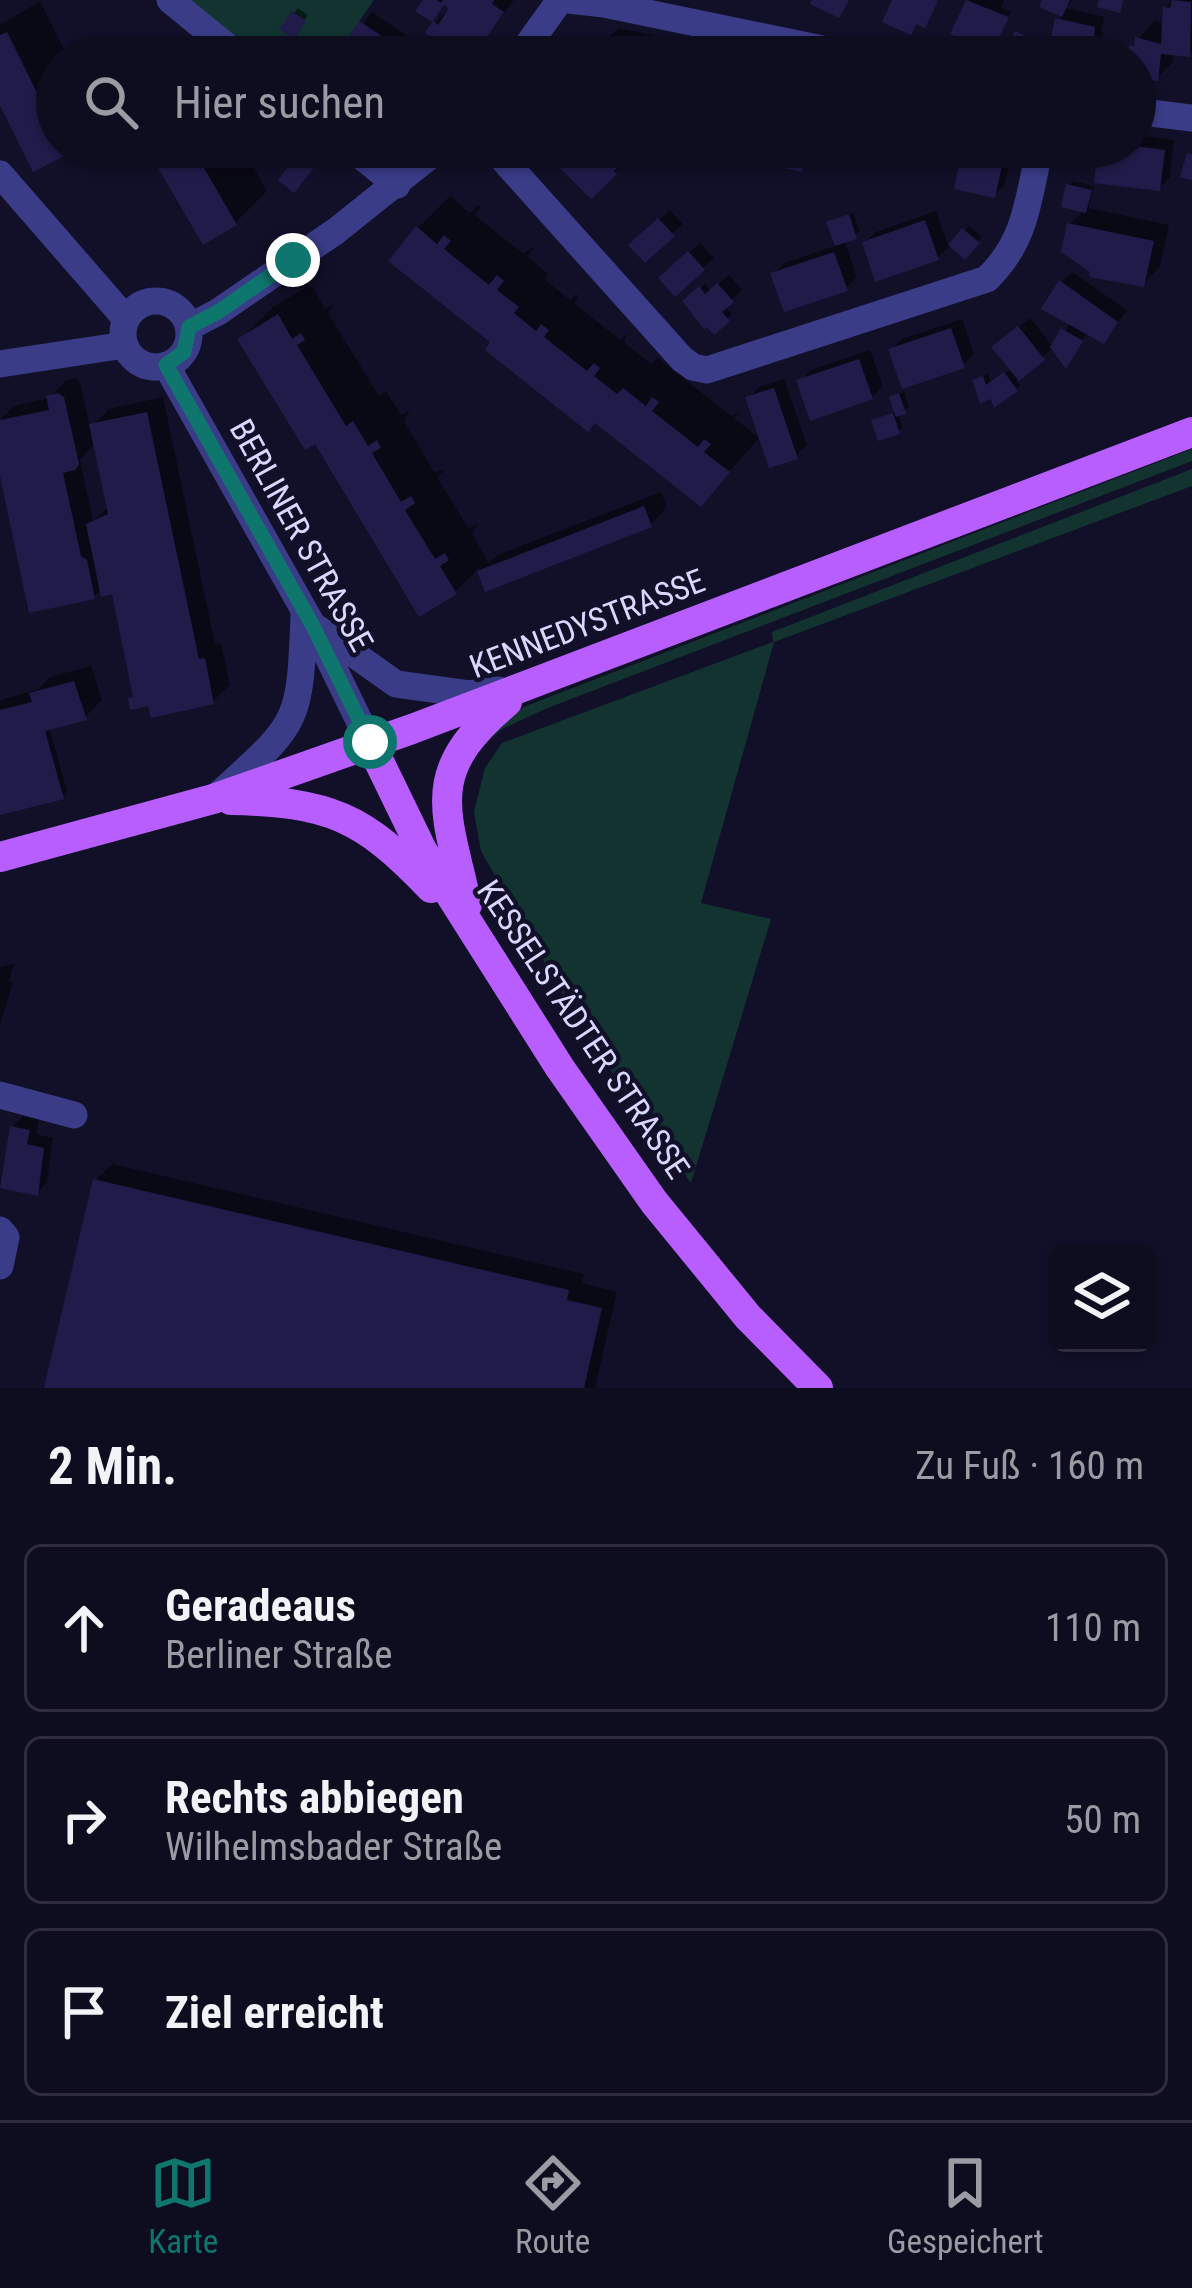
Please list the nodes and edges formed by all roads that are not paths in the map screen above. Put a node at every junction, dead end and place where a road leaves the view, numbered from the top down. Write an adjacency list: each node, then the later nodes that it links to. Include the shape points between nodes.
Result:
1 (170, 0): 4 (street)
2 (560, 0): 5 (street)
3 (569, 0): 6 (street)
4 (214, 36)
5 (534, 36)
6 (759, 36)
7 (1156, 114): 8 (street)
8 (1192, 118)
9 (376, 168): 14 (street)
10 (417, 168): 14 (street)
11 (511, 168): 12 (street, via 682,359 707,370 987,279 1009,257)
12 (1035, 168)
13 (0, 174): 16 (street)
14 (397, 185): 15 (street)
15 (189, 327): 16 (street, via 162,301 141,304); 18 (street, via 184,352)
16 (126, 332): 17 (street); 18 (street, via 142,363)
17 (0, 364)
18 (166, 365): 20 (street, BERLINER STRASSE)
19 (1192, 432): 21 (main road, KENNEDYSTRASSE)
20 (309, 618): 21 (street, via 396,684 469,694); 22 (street, BERLINER STRASSE); 23 (street, via 294,716)
21 (527, 686): 22 (main road, KENNEDYSTRASSE); 25 (main road, via 468,738 449,770 450,828)
22 (370, 742): 23 (main road, KENNEDYSTRASSE); 25 (main road, KESSELSTÄDTER STRASSE, via 422,850)
23 (213, 799): 24 (main road, KENNEDYSTRASSE); 25 (main road, via 299,803 336,814 406,862)
24 (0, 857)
25 (478, 934): 30 (main road, KESSELSTÄDTER STRASSE, via 654,1202 748,1318)
26 (0, 1095): 27 (street)
27 (74, 1115)
28 (0, 1230): 29 (street)
29 (0, 1266)
30 (818, 1388)

